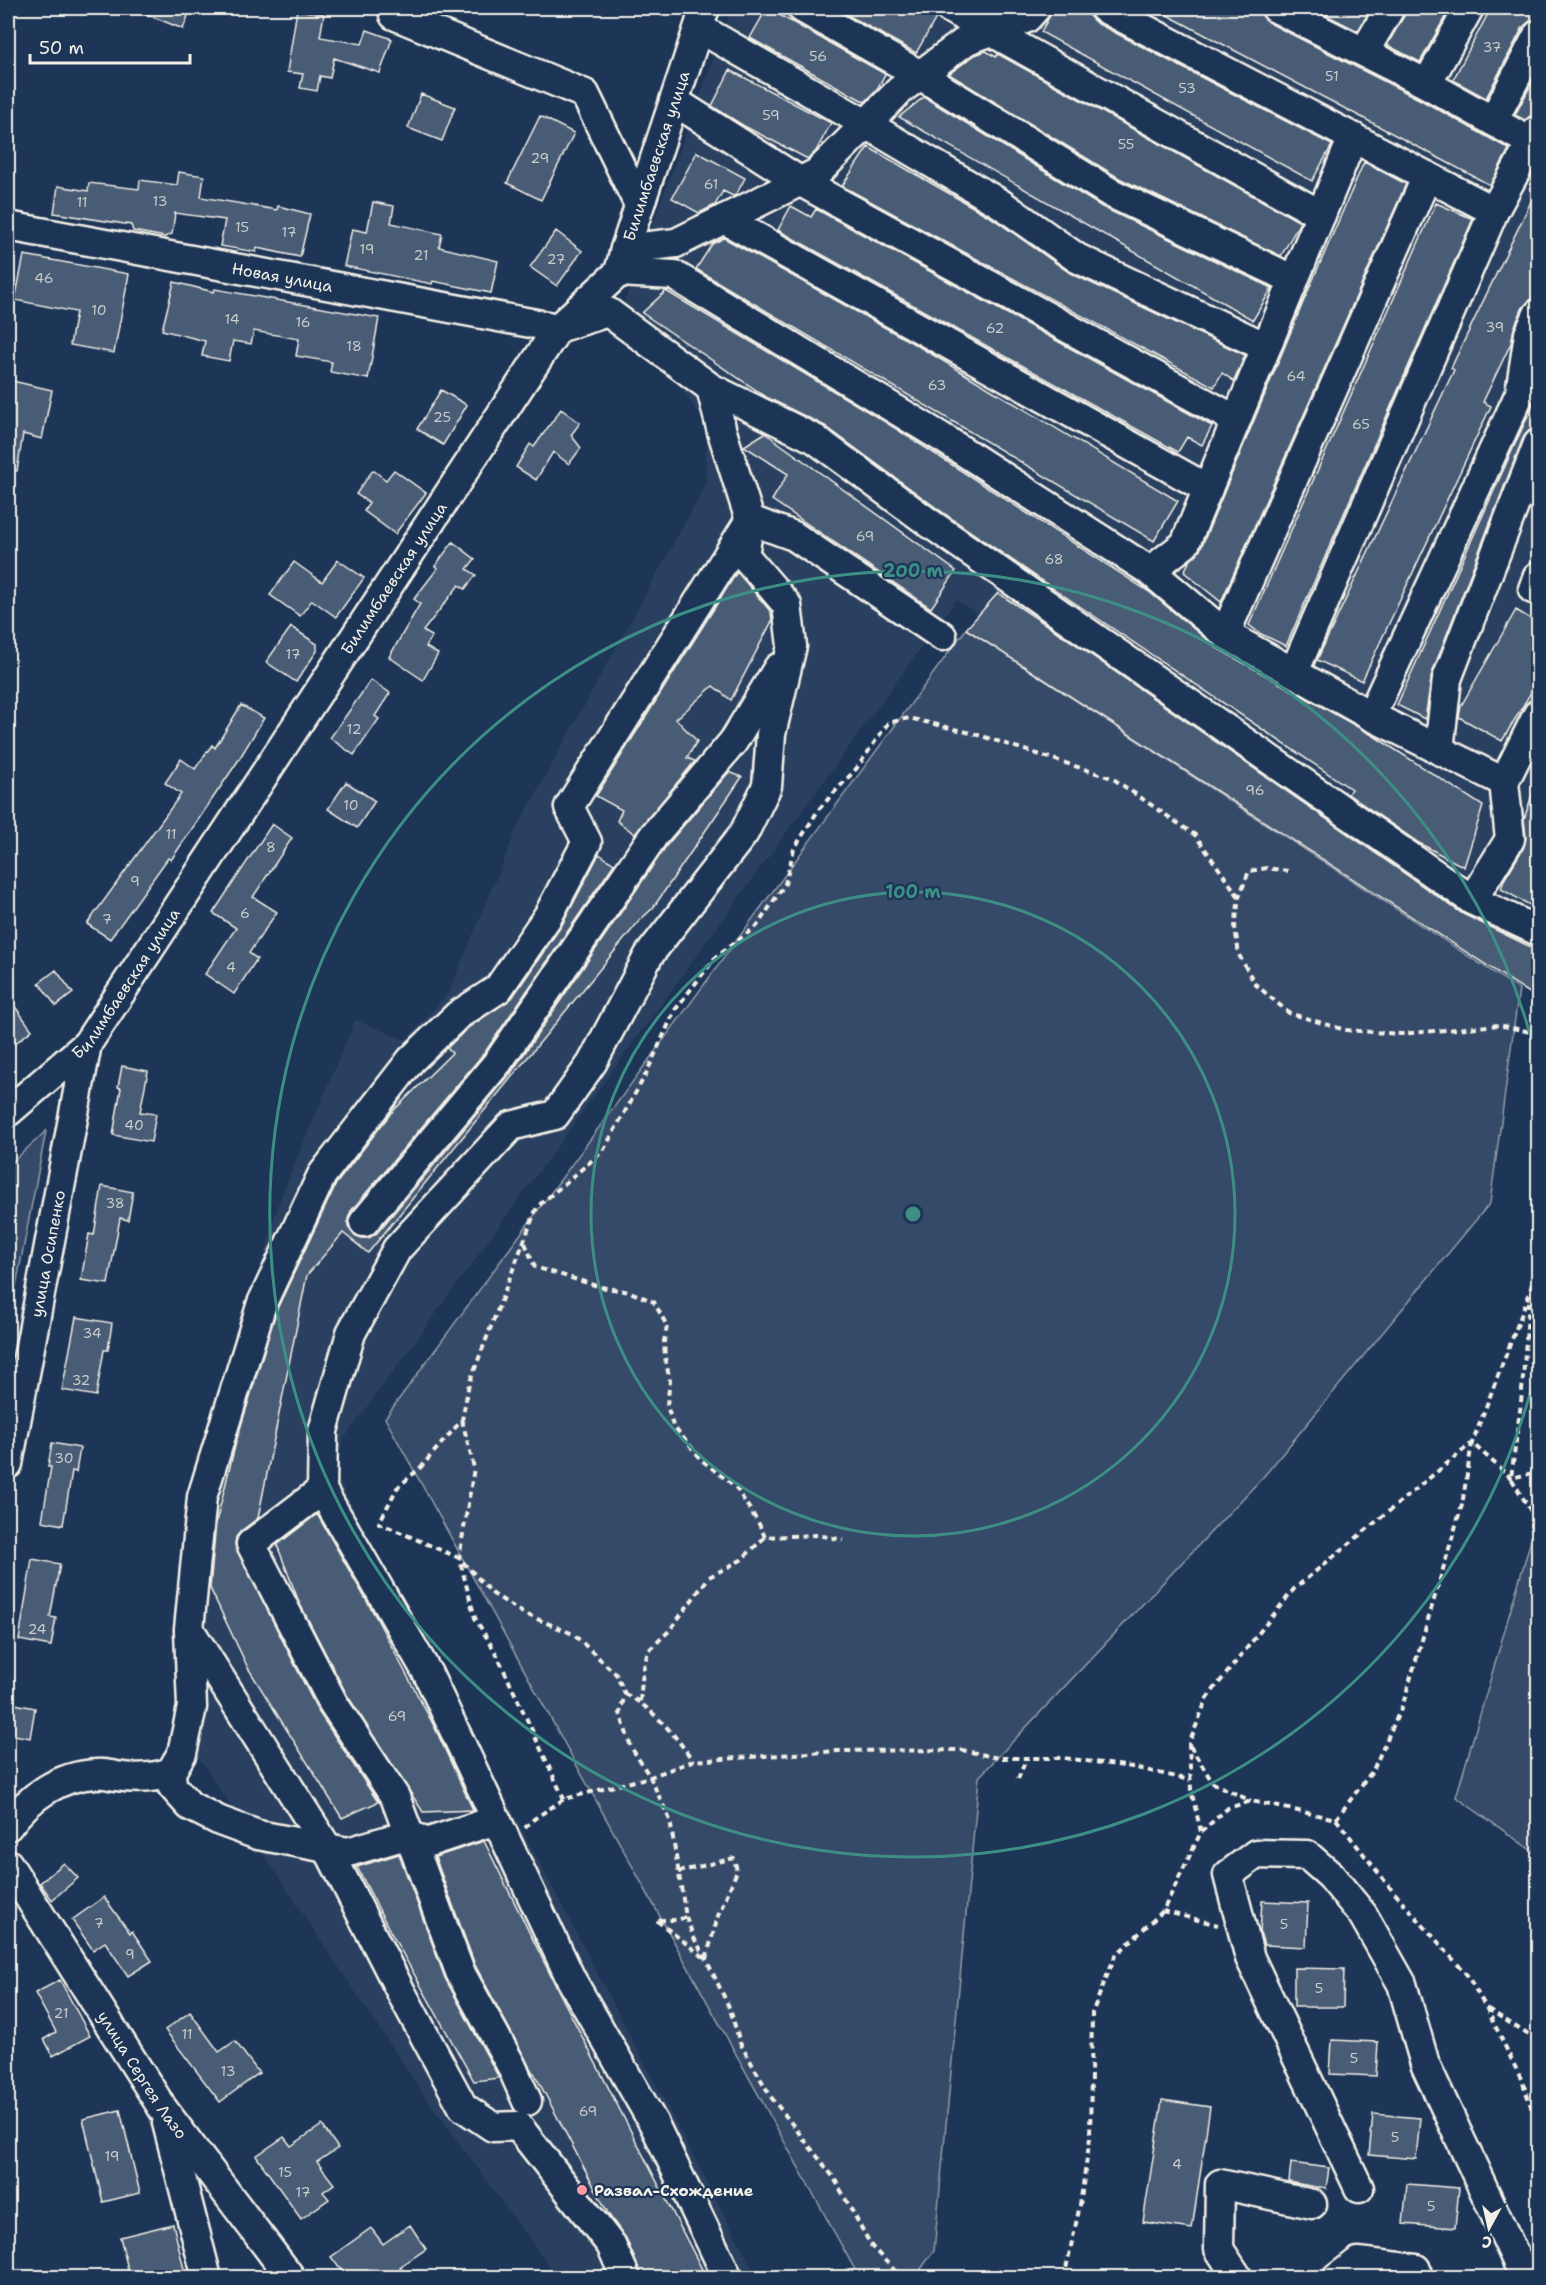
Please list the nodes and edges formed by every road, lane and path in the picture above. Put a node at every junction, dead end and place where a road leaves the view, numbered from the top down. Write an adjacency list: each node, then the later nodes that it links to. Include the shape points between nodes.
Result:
1 (802, 8): 14 (street)
2 (949, 8): 11 (street)
3 (1036, 8): 11 (street, via 1027,18)
4 (1104, 8): 20 (street)
5 (1276, 8): 8 (street)
6 (1390, 8): 13 (street)
7 (1469, 8): 15 (street)
8 (1306, 14): 13 (street)
9 (394, 15): 23 (street, via 585,94)
10 (702, 18): 16 (street, Билимбаевская улица); 18 (street)
11 (992, 31): 14 (street, via 967,40); 25 (street)
12 (1539, 34): 17 (street)
13 (1364, 52): 15 (street)
14 (920, 75): 18 (street); 29 (street, via 1111,193)
15 (1427, 84): 17 (street)
16 (674, 101): 22 (street); 23 (street, Билимбаевская улица)
17 (1493, 121): 19 (street)
18 (866, 124): 22 (street, via 817,173); 32 (street, via 1000,204 1077,258)
19 (1535, 136): 24 (street)
20 (1353, 137): 21 (street); 25 (street)
21 (1427, 176): 24 (street); 39 (street)
22 (801, 182): 26 (street); 34 (street)
23 (639, 205): 28 (street, Билимбаевская улица)
24 (1494, 211): 42 (street)
25 (1321, 215): 29 (street)
26 (724, 219): 28 (street, via 676,243); 36 (street)
27 (8, 226): 31 (street, Новая улица)
28 (622, 261): 31 (street, Билимбаевская улица); 38 (street, via 674,276 941,437)
29 (1294, 280): 32 (street)
30 (1539, 314): 44 (street, via 1529,334 1520,393)
31 (558, 328): 33 (street, via 608,312); 52 (street, Билимбаевская улица)
32 (1266, 347): 34 (street)
33 (711, 388): 37 (street); 49 (street, via 815,439 938,529)
34 (1236, 420): 36 (street)
35 (1539, 444): 45 (street, via 1447,679)
36 (1208, 489): 38 (street, via 1185,544)
37 (750, 520): 40 (street, via 794,536); 41 (street, via 744,555 787,604); 68 (street, via 569,807 587,842 548,915 498,990 458,1015 411,1060 322,1175 262,1304 202,1497)
38 (1150, 571): 39 (street)
39 (1225, 634): 42 (street)
40 (942, 636)
41 (792, 646): 54 (street, via 733,742 654,835 498,1062); 63 (street, via 771,734 767,786 744,833 649,955 592,1063 555,1115 512,1126 397,1249 351,1333 323,1431)
42 (1293, 672): 44 (street)
43 (1539, 714): 46 (street)
44 (1371, 716): 45 (street)
45 (1439, 750): 46 (street)
46 (1504, 782): 49 (street, via 1510,838)
47 (1288, 871): 48 (path, via 1249,871)
48 (1239, 897): 51 (path, via 1235,927 1239,955 1255,984 1289,1013 1345,1030 1401,1034 1499,1025); 55 (path, via 1195,835 1112,778 975,734 909,718 888,723 856,769 819,809 794,849 786,884 757,926 714,958 675,1010 646,1074 603,1151 537,1207)
49 (1472, 900): 50 (street)
50 (1539, 931)
51 (1539, 1038)
52 (87, 1044): 53 (street, Билимбаевская улица); 60 (street, улица Осипенко)
53 (8, 1112)
54 (364, 1222)
55 (525, 1242): 58 (path, via 469,1384); 65 (path, via 535,1267 654,1302 667,1326 667,1404 673,1426 704,1462 735,1486)
56 (1539, 1262): 57 (path)
57 (1529, 1295): 59 (path); 62 (path)
58 (462, 1420): 67 (path, via 474,1468); 67 (path, via 397,1488 379,1523)
59 (1472, 1443): 62 (path); 71 (path, via 1294,1589 1207,1698); 80 (path, via 1462,1505 1403,1704 1372,1770)
60 (8, 1464)
61 (1539, 1472): 62 (path)
62 (1511, 1478): 64 (path)
63 (322, 1490): 82 (street, via 428,1674); 84 (street, via 251,1544 333,1703 395,1797)
64 (1539, 1523)
65 (765, 1537): 66 (path, via 818,1535); 70 (path, via 741,1560 710,1577 669,1631 648,1651)
66 (843, 1540)
67 (459, 1557): 69 (path, via 493,1594 523,1613 573,1634 616,1674); 78 (path, via 475,1618 496,1653)
68 (189, 1629): 74 (street, via 192,1707 182,1753); 85 (street)
69 (626, 1694): 70 (path); 75 (path, via 620,1713 631,1747)
70 (640, 1701): 73 (path)
71 (1189, 1744): 77 (path); 79 (path, via 1213,1784)
72 (1028, 1757): 73 (path, via 998,1758 962,1750 926,1749); 76 (path); 77 (path, via 1132,1767)
73 (693, 1761): 75 (path)
74 (171, 1772): 81 (street, via 135,1779 97,1773 55,1783 20,1809); 85 (street, via 172,1786 190,1806 219,1821)
75 (650, 1777): 78 (path); 87 (path, via 670,1820)
76 (1018, 1779)
77 (1190, 1780): 83 (path)
78 (564, 1799): 82 (path, via 518,1835)
79 (1251, 1801): 80 (path); 83 (path, via 1228,1808)
80 (1336, 1819): 92 (path, via 1467,1975)
81 (8, 1826)
82 (501, 1831): 84 (street, via 426,1842); 102 (street, via 571,1979 654,2124)
83 (1201, 1832): 88 (path)
84 (409, 1834): 85 (street, via 348,1852); 94 (street, via 460,1972)
85 (328, 1849): 101 (street, via 463,2107 493,2127 518,2126 611,2245)
86 (8, 1864): 95 (street, улица Сергея Лазо)
87 (678, 1872): 89 (path); 91 (path, via 734,1858 737,1871)
88 (1163, 1911): 90 (path); 104 (path, via 1115,1956 1092,2013 1090,2138)
89 (686, 1917): 91 (path); 91 (path, via 656,1920)
90 (1242, 1931): 97 (street, via 1250,1958); 108 (street, via 1228,1875 1256,1854 1307,1855 1331,1876 1363,1915 1402,1984 1425,2064)
91 (706, 1959): 103 (path, via 730,2009 740,2043 771,2097 834,2178 872,2247)
92 (1487, 2009): 93 (path); 96 (path, via 1523,2083)
93 (1539, 2042)
94 (527, 2101)
95 (163, 2109): 99 (street); 100 (street, улица Сергея Лазо)
96 (1539, 2127)
97 (1359, 2188)
98 (1312, 2204): 105 (street, via 1220,2184 1219,2249)
99 (207, 2277)
100 (291, 2277)
101 (626, 2277)
102 (729, 2277)
103 (902, 2277)
104 (1064, 2277)
105 (1238, 2277)
106 (1337, 2277): 107 (street, via 1358,2262 1416,2269)
107 (1415, 2277)
108 (1525, 2277)

